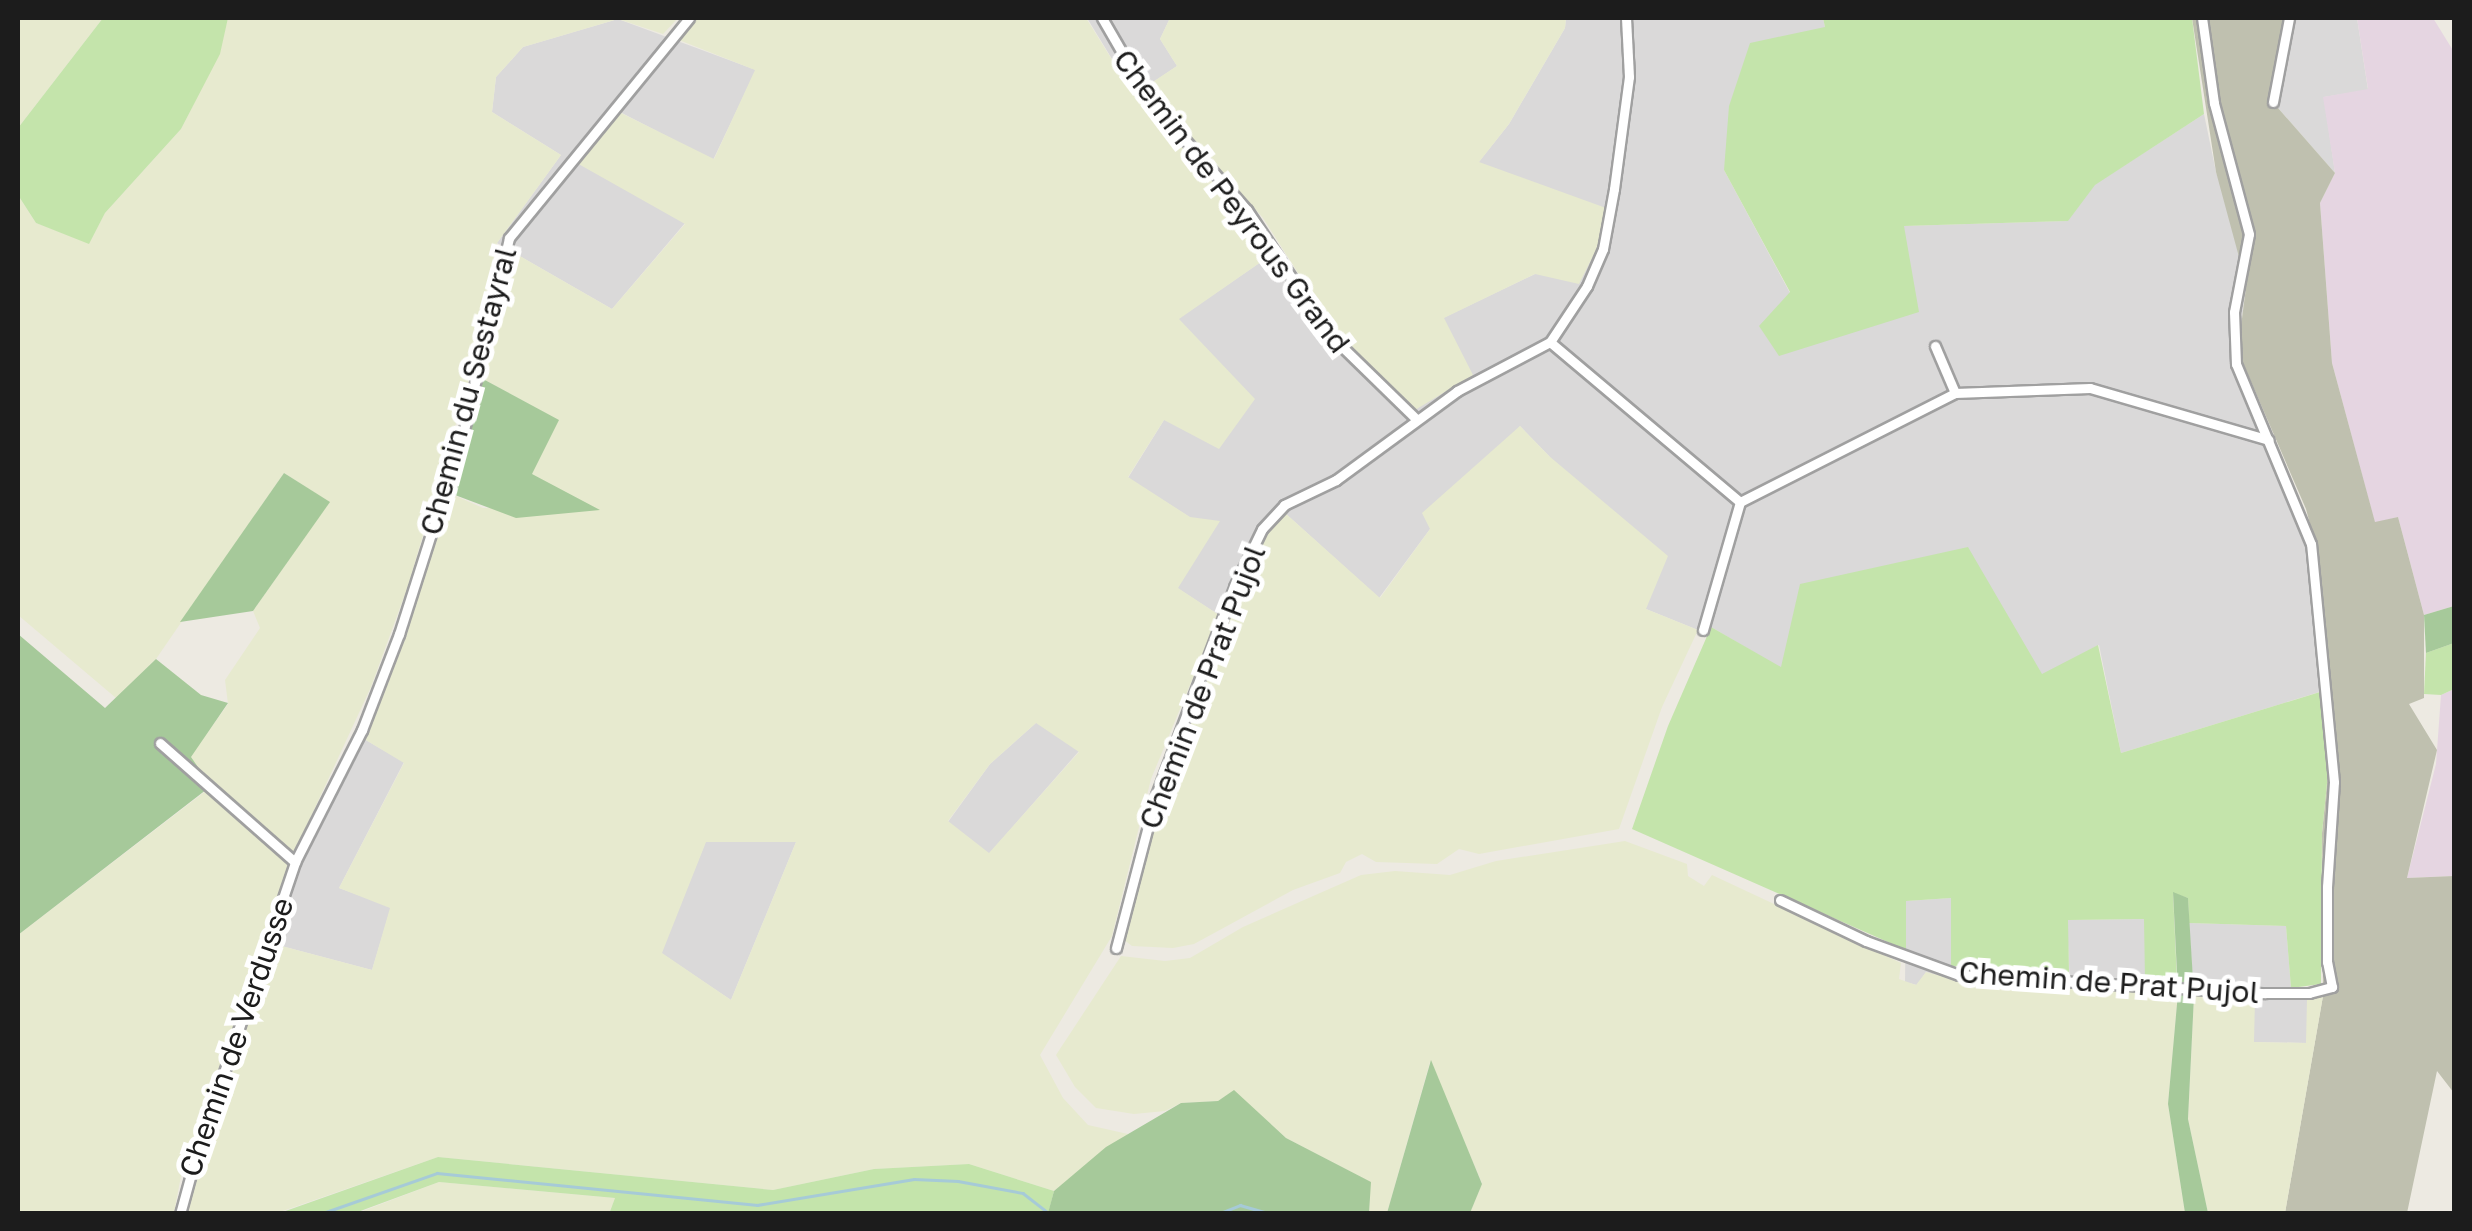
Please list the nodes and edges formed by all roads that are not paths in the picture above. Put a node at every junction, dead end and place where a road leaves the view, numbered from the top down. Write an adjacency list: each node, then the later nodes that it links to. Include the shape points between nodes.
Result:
1 (690, 18): 15 (street, Chemin du Sestayral, via 509,238 464,430 400,634 362,730)
2 (1102, 18): 10 (street, Chemin de Peyrous Grand, via 1149,99 1247,210 1337,345)
3 (1626, 18): 7 (street, via 1629,76 1602,249)
4 (2202, 18): 11 (street, via 2214,103 2249,234 2234,352)
5 (2289, 18): 6 (street)
6 (2272, 102)
7 (1550, 342): 10 (street, Chemin de Prat Pujol); 12 (street)
8 (1935, 346): 9 (street)
9 (1956, 392): 11 (street, via 2090,388); 12 (street)
10 (1415, 418): 17 (street, Chemin de Prat Pujol, via 1336,480 1284,505 1256,540 1156,795)
11 (2268, 440): 16 (street, Chemin de Prat Pujol, via 2304,522 2315,575 2334,782 2327,871 2332,987 2265,993 1959,975 1879,947)
12 (1740, 502): 13 (street)
13 (1703, 630)
14 (160, 743): 15 (street)
15 (295, 862): 18 (street, Chemin de Verdusse)
16 (1780, 900)
17 (1116, 948)
18 (180, 1214)

